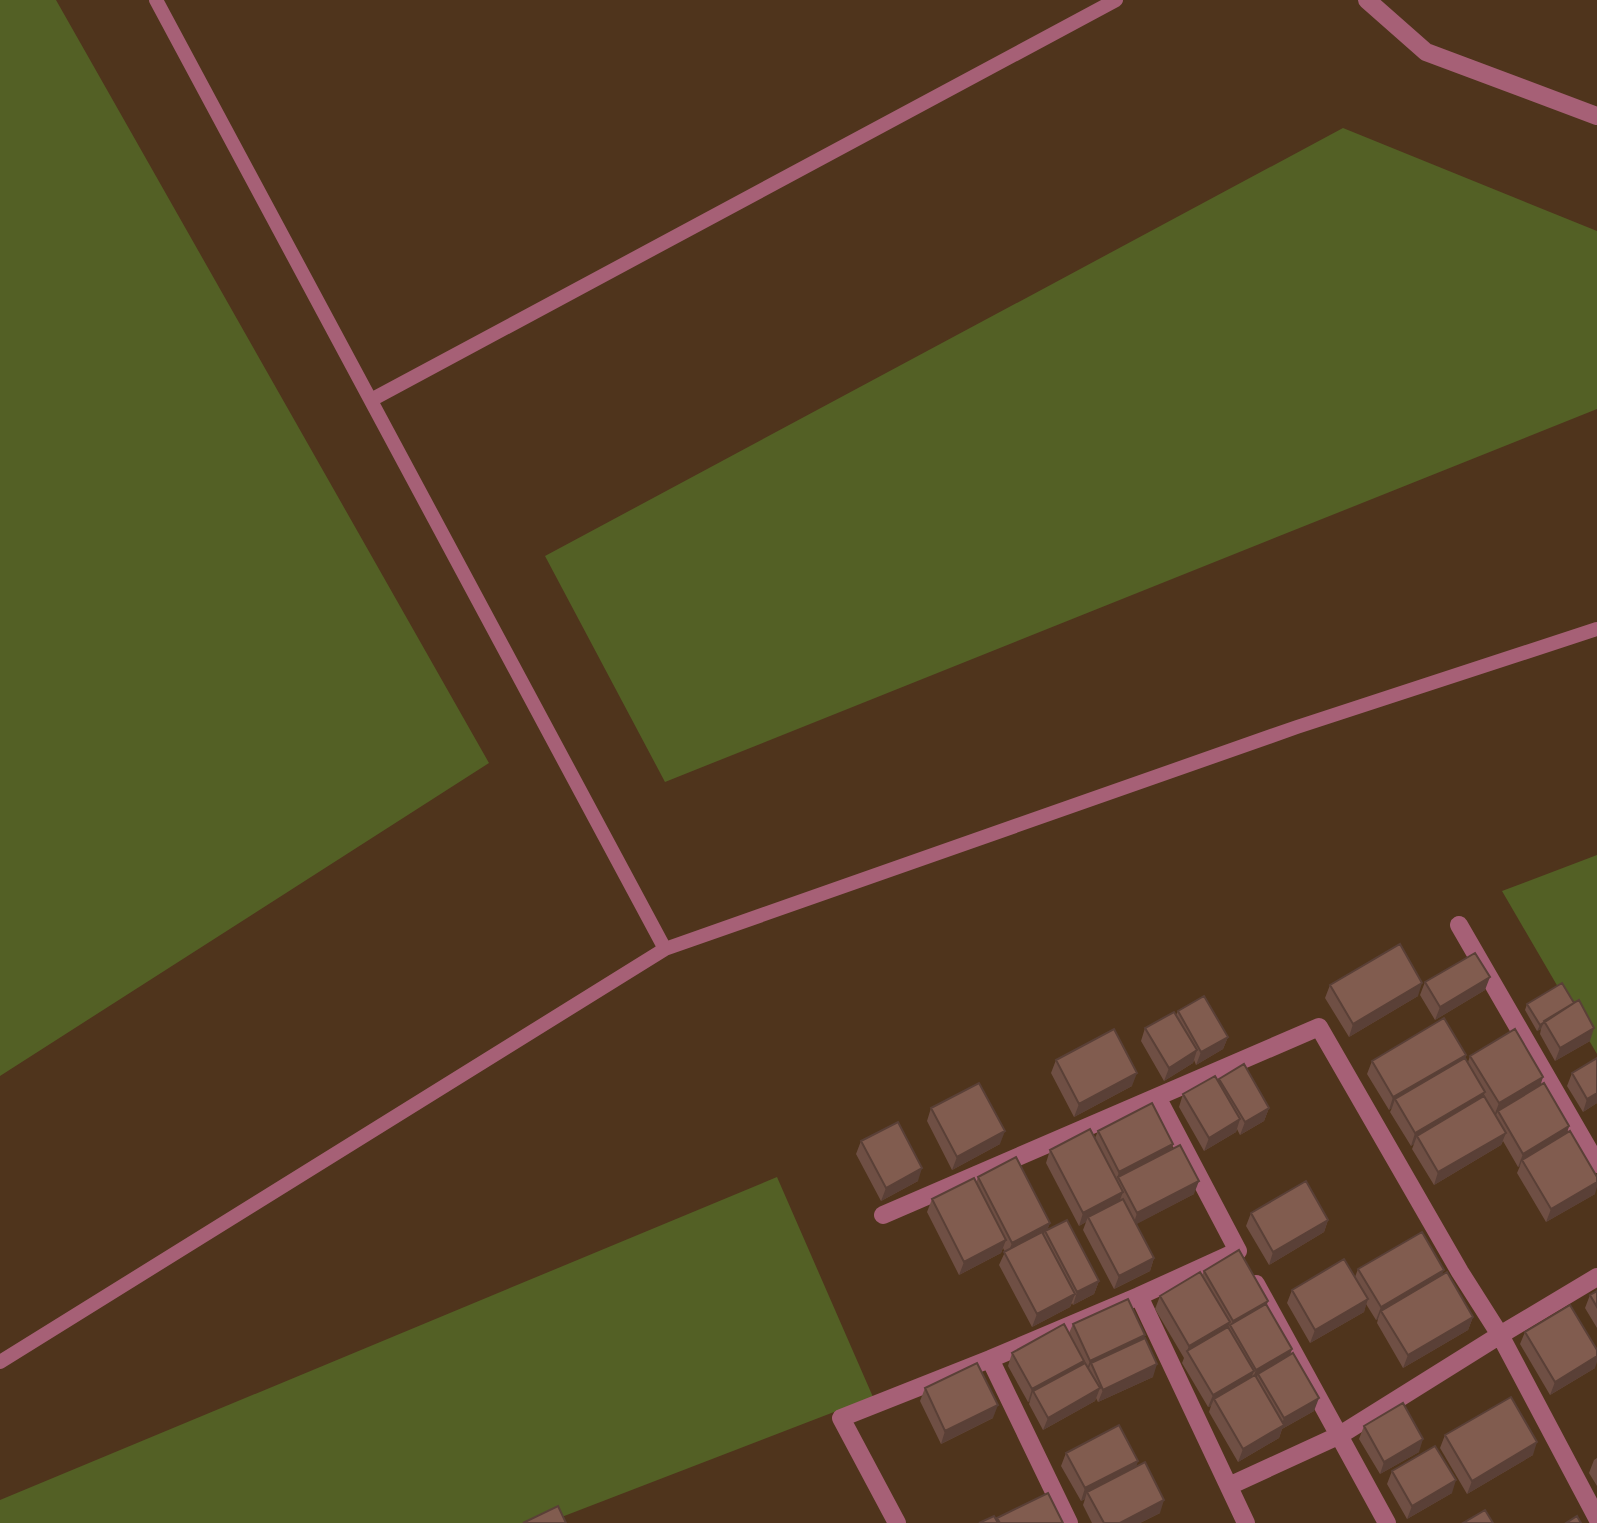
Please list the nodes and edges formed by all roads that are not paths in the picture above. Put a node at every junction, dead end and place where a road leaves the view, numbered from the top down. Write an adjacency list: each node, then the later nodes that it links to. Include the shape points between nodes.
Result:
1 (156, 0): 5 (lane)
2 (1116, 0): 5 (lane)
3 (1367, 0): 4 (street, via 1426,52)
4 (1597, 117)
5 (371, 400): 8 (lane)
6 (1597, 629): 8 (lane, via 1297,727)
7 (1459, 925): 10 (street)
8 (666, 949): 17 (lane)
9 (1157, 1097): 11 (street); 12 (street); 15 (street, via 1319,1027)
10 (1597, 1164)
11 (883, 1215)
12 (1244, 1263): 14 (street); 18 (street)
13 (1597, 1277): 15 (street)
14 (1139, 1296): 16 (street); 19 (street)
15 (1500, 1335): 18 (street); 20 (street)
16 (990, 1359): 21 (street, via 841,1418); 22 (street)
17 (0, 1362)
18 (1340, 1435): 19 (street); 24 (street)
19 (1229, 1486): 23 (street)
20 (1597, 1518)
21 (897, 1523)
22 (1069, 1523)
23 (1246, 1523)
24 (1387, 1523)

